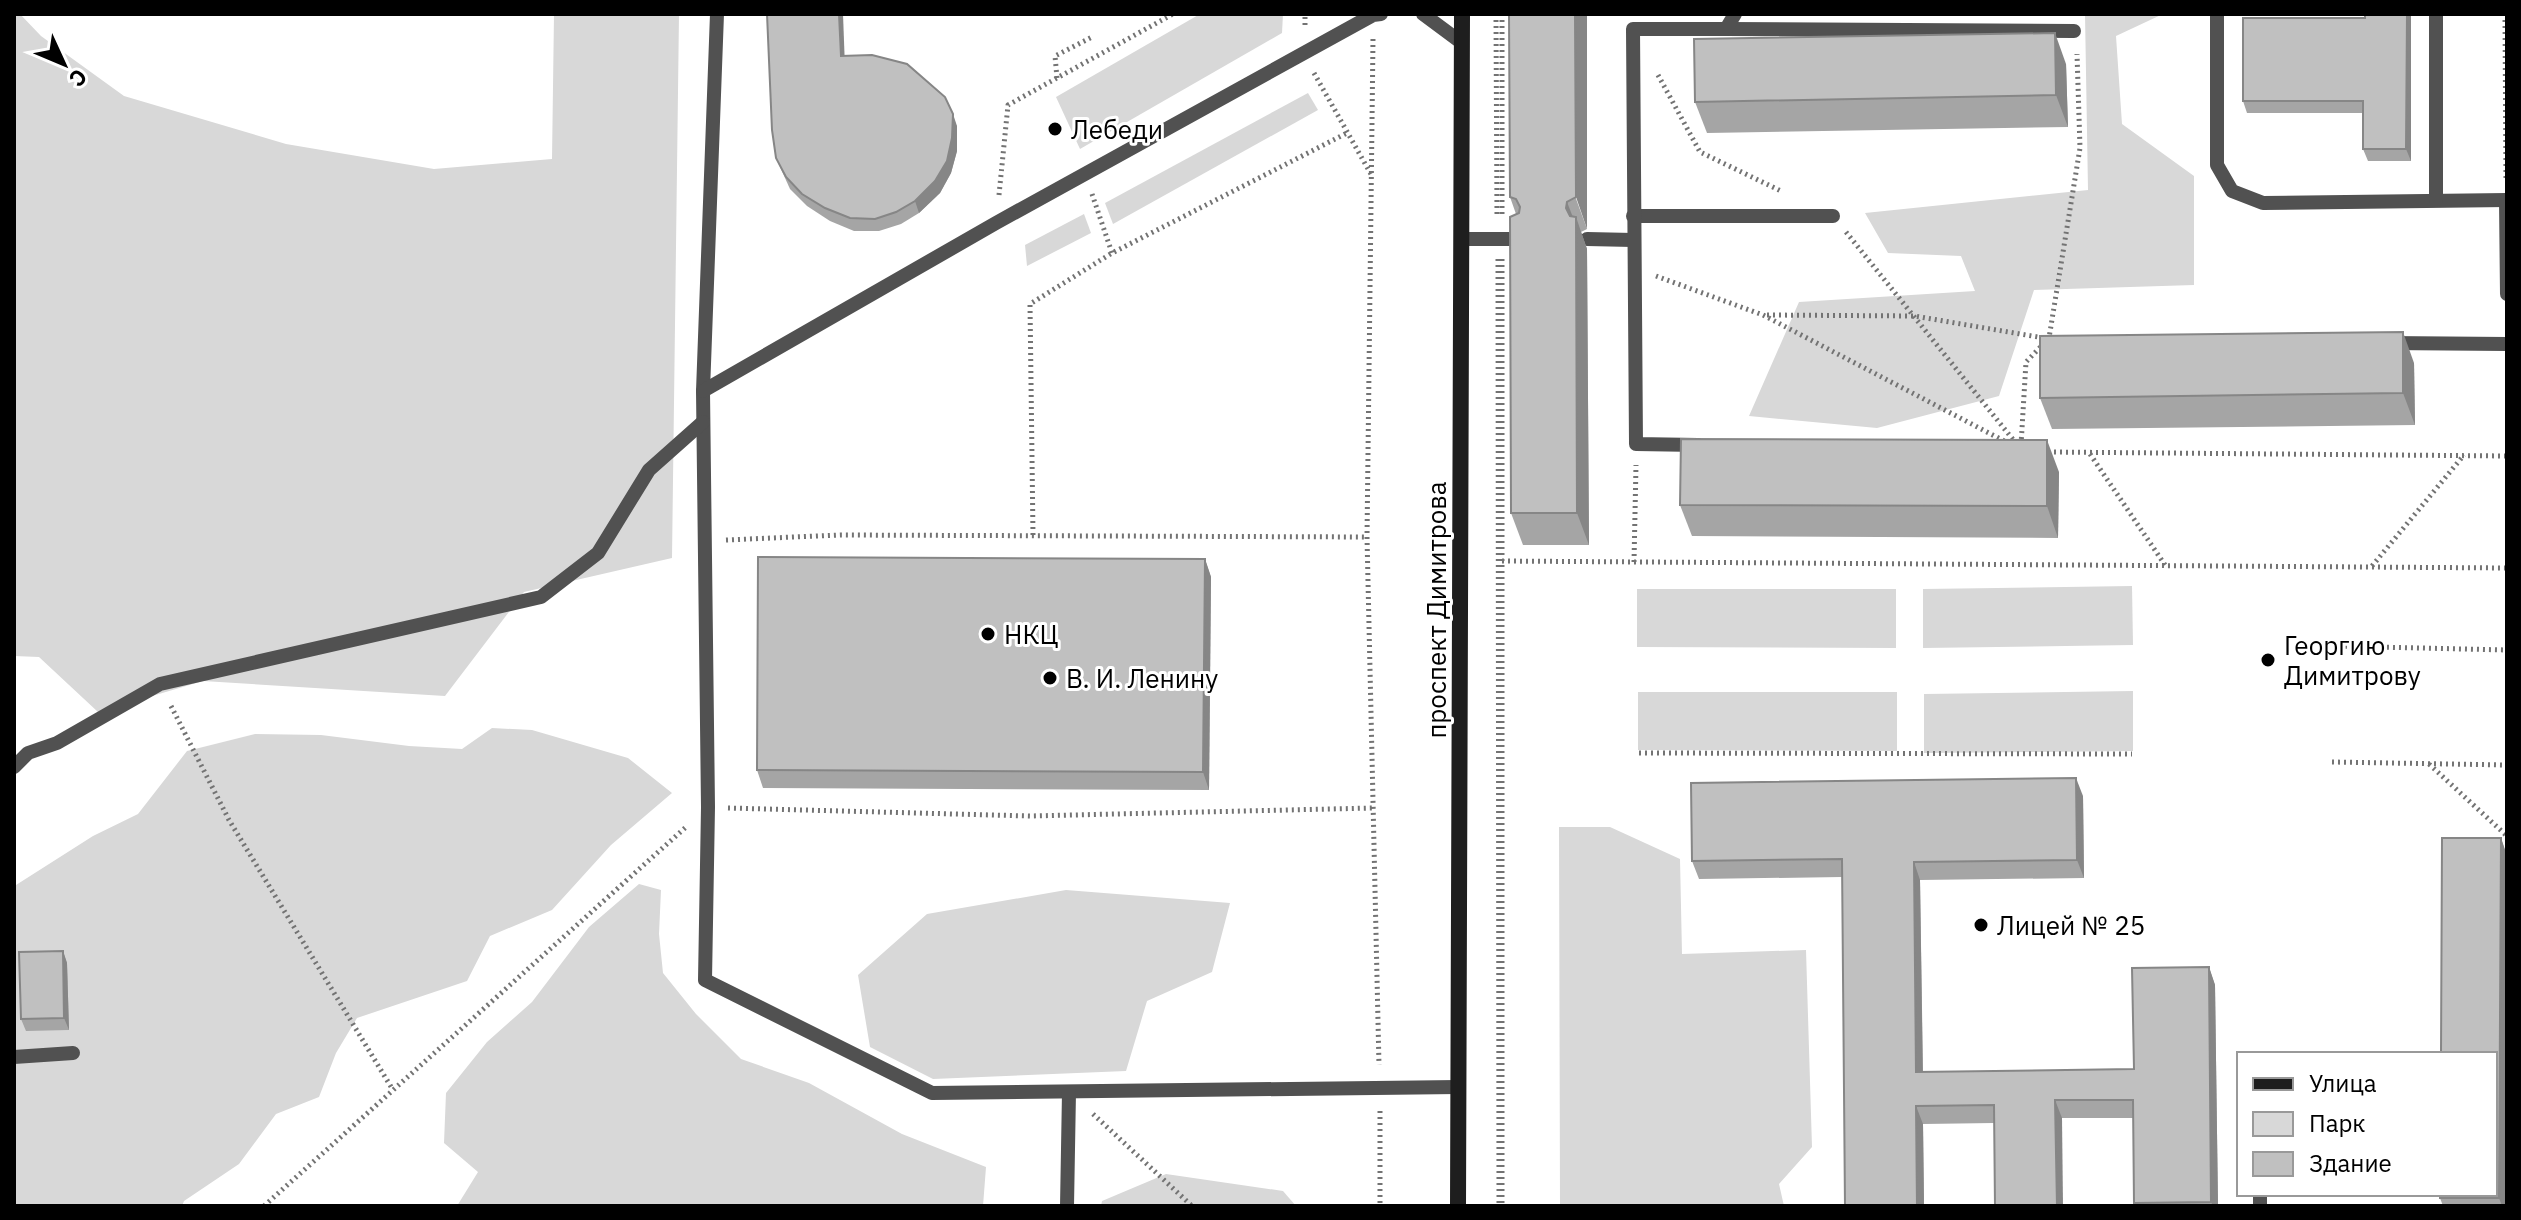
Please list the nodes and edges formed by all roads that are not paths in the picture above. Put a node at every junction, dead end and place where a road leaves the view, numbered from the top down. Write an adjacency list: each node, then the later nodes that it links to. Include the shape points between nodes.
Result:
1 (717, 14): 22 (lane)
2 (1423, 14): 10 (lane)
3 (1462, 14): 10 (main road, проспект Димитрова)
4 (1735, 14): 8 (lane)
5 (2217, 14): 11 (lane, via 2217,165 2232,191 2263,203)
6 (2436, 14): 11 (lane)
7 (1377, 15): 22 (lane)
8 (1726, 29): 9 (lane); 13 (lane, via 1633,29)
9 (2074, 31)
10 (1462, 43): 15 (main road, проспект Димитрова)
11 (2436, 200): 12 (lane)
12 (2506, 200): 19 (lane)
13 (1633, 216): 14 (lane); 18 (lane)
14 (1833, 216)
15 (1462, 239): 16 (lane); 28 (main road, проспект Димитрова)
16 (1522, 239)
17 (1587, 239): 18 (lane)
18 (1633, 240): 24 (lane, via 1636,444)
19 (2507, 294)
20 (2365, 342): 21 (lane)
21 (2507, 344)
22 (703, 391): 23 (lane)
23 (703, 422): 25 (lane, via 649,470 598,553 541,597 160,684 57,743 28,753); 29 (lane, via 705,980 932,1093)
24 (1713, 445)
25 (14, 767)
26 (73, 1053): 27 (lane)
27 (14, 1057)
28 (1458, 1087): 29 (lane); 31 (main road, проспект Димитрова)
29 (1069, 1092): 30 (lane)
30 (1067, 1206)
31 (1458, 1206)

